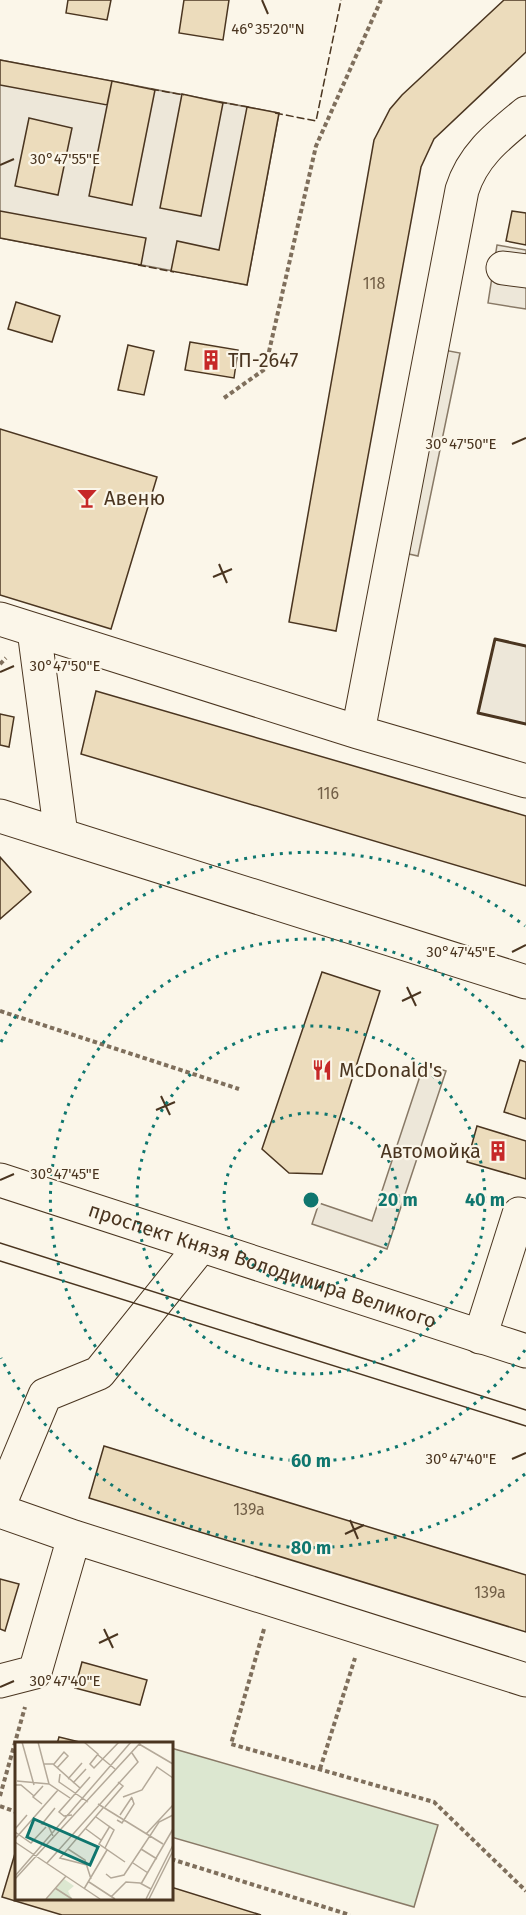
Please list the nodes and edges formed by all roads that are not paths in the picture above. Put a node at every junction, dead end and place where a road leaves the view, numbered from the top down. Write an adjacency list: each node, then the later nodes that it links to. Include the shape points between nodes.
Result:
1 (526, 113): 4 (main road, via 482,151 468,170 462,190)
2 (0, 619): 3 (main road)
3 (34, 630): 4 (main road); 7 (main road)
4 (358, 732): 5 (main road)
5 (526, 781)
6 (0, 816): 7 (main road)
7 (61, 835): 8 (main road)
8 (526, 982)
9 (0, 1180): 11 (main road, проспект Князя Володимира Великого)
10 (519, 1215): 12 (main road)
11 (201, 1246): 12 (main road, проспект Князя Володимира Великого); 14 (main road, via 99,1373 45,1395)
12 (480, 1336): 13 (main road, проспект Князя Володимира Великого)
13 (526, 1352)
14 (0, 1503)
15 (0, 1511): 16 (main road)
16 (74, 1538): 17 (main road); 18 (main road, via 35,1672)
17 (526, 1680)
18 (0, 1681)

